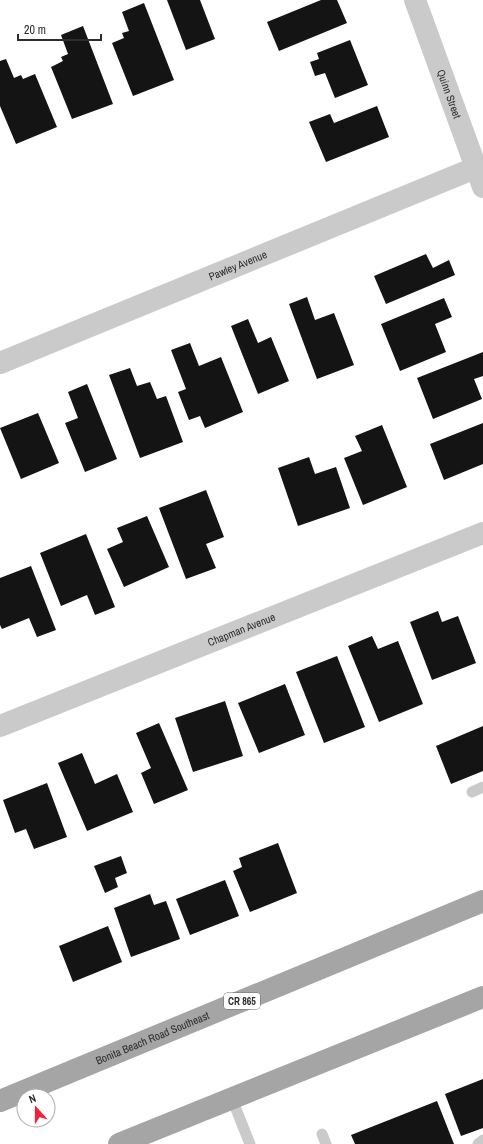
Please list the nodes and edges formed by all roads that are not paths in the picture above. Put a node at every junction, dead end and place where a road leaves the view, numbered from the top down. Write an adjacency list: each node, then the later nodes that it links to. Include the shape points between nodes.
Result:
1 (415, 0): 2 (street, Quinn Street)
2 (479, 178): 3 (street, Pawley Avenue)
3 (0, 363)
4 (483, 532): 5 (street, Chapman Avenue)
5 (0, 726)
6 (483, 787): 7 (lane)
7 (472, 792)
8 (483, 901): 11 (main road, Bonita Beach Road Southeast / CR 865)
9 (483, 997): 10 (main road)
10 (232, 1099): 13 (main road); 14 (lane)
11 (0, 1101)
12 (483, 1140): 15 (lane)
13 (120, 1144)
14 (250, 1144)
15 (478, 1144)

